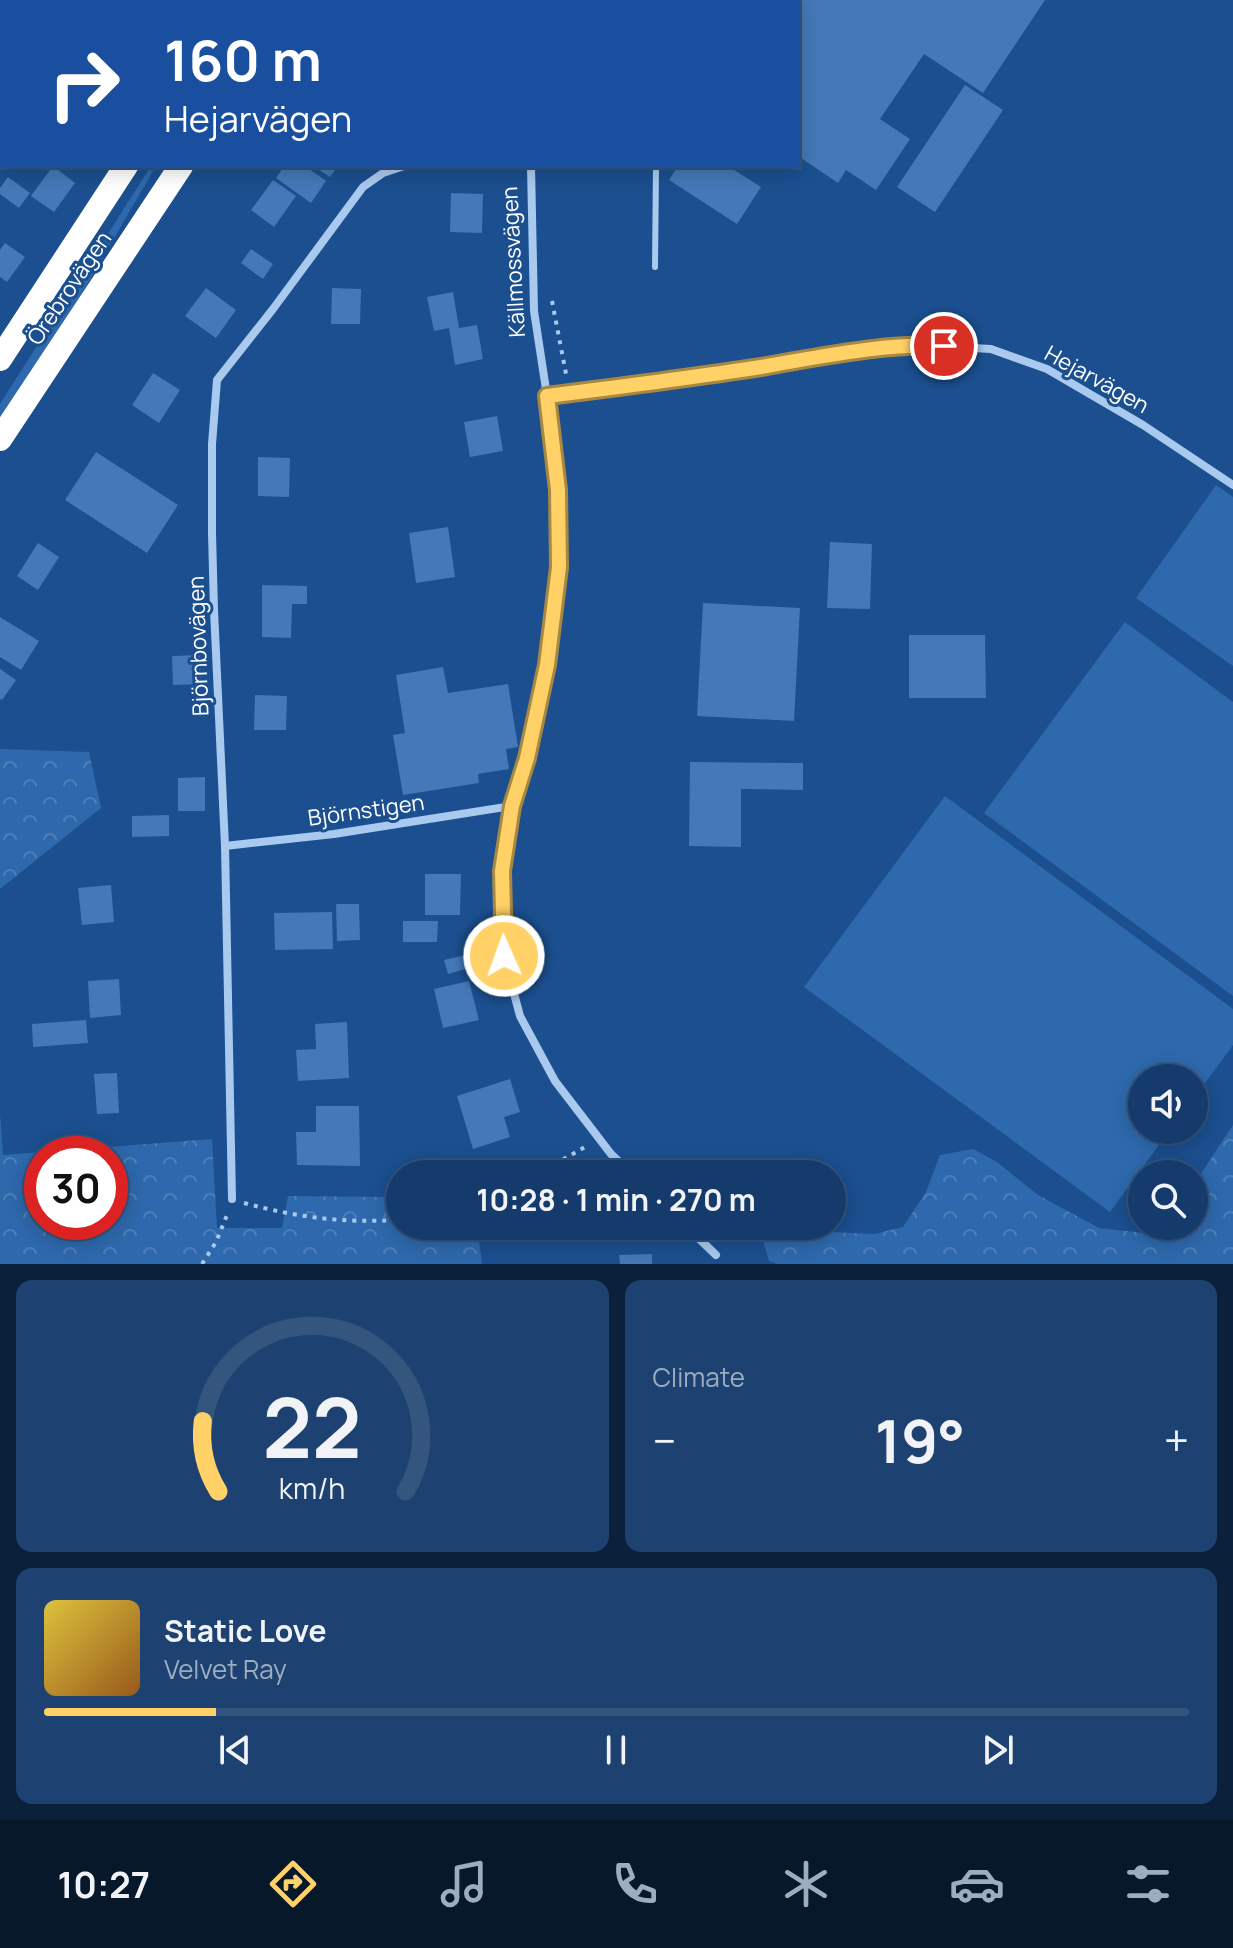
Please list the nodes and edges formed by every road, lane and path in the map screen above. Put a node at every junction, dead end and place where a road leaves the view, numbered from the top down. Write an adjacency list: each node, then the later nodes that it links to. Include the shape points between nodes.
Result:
1 (125, 168): 8 (highway, Örebrovägen)
2 (180, 168): 11 (highway, Örebrovägen)
3 (398, 168): 14 (street, Björnbovägen, via 363,187 217,380 213,549)
4 (531, 168): 10 (street, Källmossvägen, via 534,311)
5 (656, 168): 6 (lane)
6 (655, 267)
7 (551, 293): 9 (path)
8 (0, 359)
9 (571, 393): 10 (street, Hejarvägen); 12 (street, Hejarvägen, via 920,345 991,349 1047,369)
10 (547, 396): 13 (street, Källmossvägen, via 558,490 559,567 547,665)
11 (0, 439)
12 (1233, 485)
13 (512, 806): 14 (street, Björnstigen); 15 (street, Källmossvägen, via 502,871 504,956 520,1016 555,1081)
14 (225, 846): 18 (street, Björnbovägen)
15 (600, 1139): 16 (path); 17 (street, Källmossvägen)
16 (562, 1160)
17 (617, 1160)
18 (232, 1199): 19 (path, via 296,1216); 22 (path)
19 (386, 1220)
20 (700, 1240): 21 (street)
21 (716, 1255)
22 (202, 1264)

